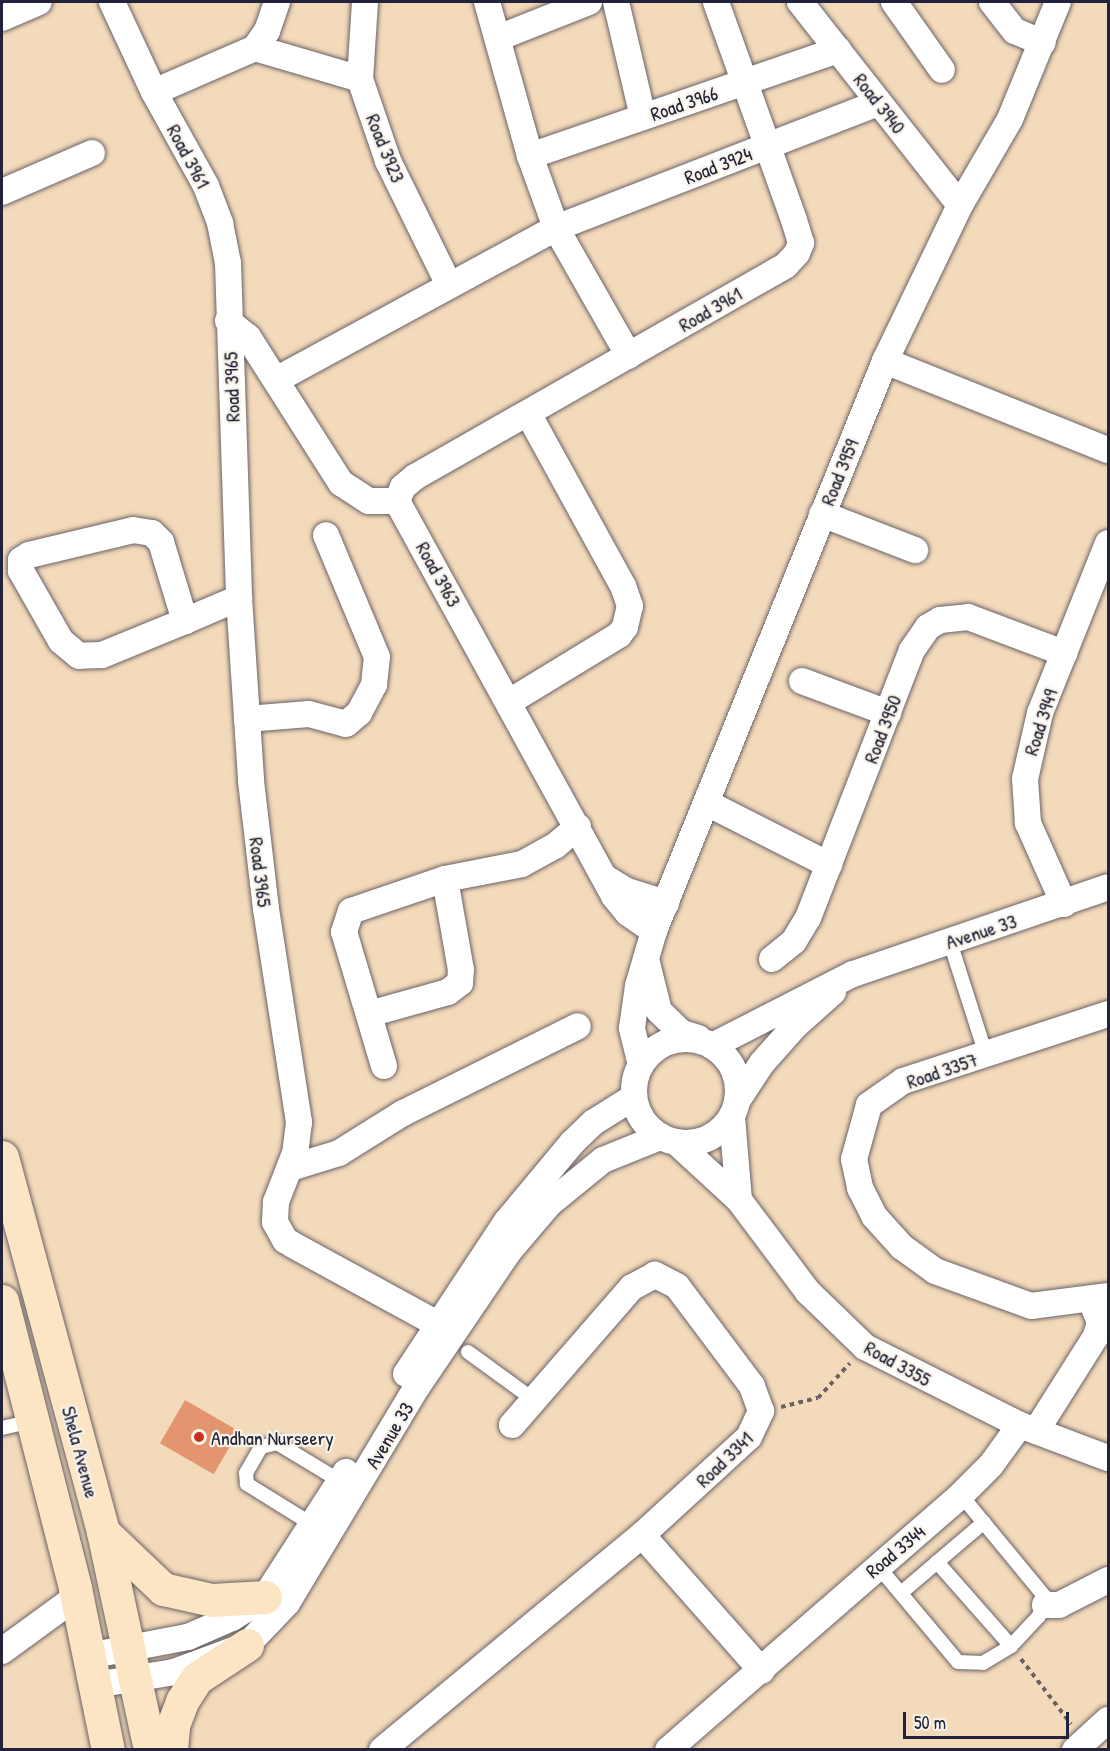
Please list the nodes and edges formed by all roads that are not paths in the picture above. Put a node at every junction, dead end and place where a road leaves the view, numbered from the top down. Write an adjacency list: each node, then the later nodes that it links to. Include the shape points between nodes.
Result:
1 (39, 2): 13 (street)
2 (112, 2): 21 (street, Road 3961)
3 (277, 2): 16 (street, via 267,31)
4 (365, 2): 19 (street, Road 3923)
5 (487, 2): 14 (street)
6 (589, 2): 14 (street)
7 (616, 2): 23 (street)
8 (716, 2): 20 (street, Road 3961)
9 (800, 2): 17 (street, Road 3940)
10 (894, 2): 18 (street)
11 (992, 2): 15 (street, via 1015,31)
12 (1058, 2): 15 (street, Road 3959)
13 (2, 18)
14 (498, 38): 26 (street)
15 (1043, 43): 28 (street, Road 3959, via 1010,119)
16 (255, 48): 19 (street); 21 (street)
17 (838, 50): 20 (street, Road 3966); 22 (street, Road 3940)
18 (942, 70)
19 (360, 80): 30 (street, Road 3923, via 388,161)
20 (745, 82): 23 (street, Road 3966); 24 (street, Road 3961)
21 (154, 92): 31 (street, Road 3961, via 206,186 220,223 228,262)
22 (879, 103): 24 (street, Road 3924); 28 (street, Road 3940)
23 (643, 117): 26 (street, Road 3966)
24 (769, 145): 29 (street, Road 3924); 32 (street, Road 3961, via 801,243 797,254 786,265)
25 (92, 153): 27 (street)
26 (530, 156): 29 (street)
27 (2, 192)
28 (960, 205): 33 (street, Road 3959)
29 (556, 228): 30 (street); 32 (street)
30 (449, 285): 34 (street)
31 (228, 321): 34 (street, via 248,337); 42 (street, Road 3965)
32 (629, 356): 35 (street, Road 3961)
33 (885, 361): 36 (street); 38 (street, Road 3959)
34 (276, 380): 37 (street, via 341,483 369,501)
35 (529, 415): 37 (street, Road 3961, via 416,477 403,487); 46 (street, via 623,586 630,606 619,635)
36 (1108, 450)
37 (397, 501): 46 (street, Road 3963)
38 (822, 514): 41 (street); 49 (street, Road 3959)
39 (326, 535): 48 (street, via 377,657 374,685 356,718 346,724 309,714)
40 (1108, 543): 44 (street, Road 3949)
41 (915, 550)
42 (239, 598): 43 (street); 48 (street, Road 3965)
43 (185, 621): 43 (street, via 102,655 79,656 61,641 20,564 29,555 146,530 161,542)
44 (1064, 653): 47 (street, Road 3950, via 968,617 940,620 918,637); 56 (street, Road 3949, via 1032,734 1025,801 1036,844)
45 (802, 681): 47 (street)
46 (508, 702): 50 (street, Road 3963)
47 (888, 713): 51 (street, Road 3950)
48 (247, 719): 72 (street, Road 3965, via 259,856 299,1122)
49 (707, 803): 51 (street); 55 (street, Road 3959)
50 (578, 827): 52 (street, Road 3963); 53 (street, via 555,846 522,864)
51 (829, 866): 59 (street, Road 3950, via 802,930)
52 (604, 877): 55 (street, via 627,891); 58 (street, Road 3963)
53 (445, 879): 61 (street, via 460,983 448,992); 61 (street, via 351,911 345,920 344,932)
54 (1108, 887): 56 (street, Avenue 33)
55 (666, 903): 58 (street, Road 3959)
56 (1064, 904): 57 (street, Avenue 33)
57 (950, 942): 60 (street, Avenue 33); 65 (lane)
58 (650, 943): 64 (street, via 660,1011 682,1033); 66 (street, Road 3959, via 632,1028)
59 (772, 959)
60 (853, 974): 64 (street, Avenue 33); 69 (street, Avenue 33, via 795,1026 762,1063)
61 (369, 1014): 67 (street)
62 (1108, 1016): 65 (street, Road 3357)
63 (578, 1026): 72 (street, via 403,1113 339,1153)
64 (705, 1042): 66 (street, via 665,1044); 69 (street, via 733,1069)
65 (986, 1055): 74 (street, Road 3357, via 903,1081 869,1106 854,1159 860,1188 874,1216 902,1246 934,1271 1031,1306)
66 (641, 1065): 68 (street)
67 (384, 1066)
68 (634, 1097): 70 (street, via 647,1126); 76 (street, Avenue 33, via 594,1122 572,1143 507,1221)
69 (734, 1109): 70 (street, via 708,1138); 73 (street)
70 (668, 1139): 73 (street, Road 3355); 97 (street, Avenue 33, via 603,1160 549,1204 509,1251 417,1387 287,1603)
71 (2, 1157): 88 (main road, Shela Avenue)
72 (290, 1168): 76 (street, Road 3965, via 274,1212 285,1240)
73 (739, 1200): 82 (street, Road 3355, via 808,1292 865,1347)
74 (1099, 1298): 82 (street, Road 3344, via 1096,1336)
75 (2, 1301): 79 (main road, Shela Avenue)
76 (437, 1324): 84 (street, Avenue 33)
77 (468, 1352): 78 (lane)
78 (534, 1400): 80 (street, Road 3341); 89 (street, Road 3341, via 632,1287 655,1275 677,1286 752,1386 760,1411 749,1437)
79 (33, 1421): 81 (lane); 94 (main road, Shela Avenue)
80 (512, 1425)
81 (2, 1428)
82 (1028, 1428): 83 (street, Road 3355); 85 (street, Road 3344)
83 (1108, 1458)
84 (340, 1481): 87 (street, Avenue 33); 87 (lane, via 277,1443 261,1447 246,1473 247,1484)
85 (961, 1495): 86 (lane); 91 (street, Road 3344)
86 (984, 1522): 90 (lane); 96 (lane, via 1043,1589)
87 (314, 1525): 95 (street, Avenue 33)
88 (103, 1532): 95 (main road, via 163,1588 212,1600); 100 (main road, Shela Avenue)
89 (642, 1535): 102 (street); 108 (street, Road 3341)
90 (937, 1562): 93 (lane); 98 (lane)
91 (877, 1565): 93 (lane); 102 (street, Road 3344)
92 (1108, 1580): 96 (street, via 1059,1605)
93 (901, 1593): 98 (lane, via 958,1662 975,1666)
94 (76, 1597): 99 (street); 101 (main road, Shela Avenue)
95 (265, 1597): 100 (street, Avenue 33, via 211,1629)
96 (1045, 1605): 98 (lane)
97 (247, 1645): 100 (street, Avenue 33, via 192,1666); 107 (main road, via 197,1678 173,1725)
98 (1011, 1646)
99 (2, 1651)
100 (134, 1665): 101 (street, Avenue 33); 106 (main road, Shela Avenue)
101 (91, 1671): 105 (main road, Shela Avenue)
102 (762, 1671): 109 (street, Road 3344)
103 (1108, 1720): 104 (street)
104 (1080, 1745)
105 (108, 1749)
106 (150, 1749)
107 (171, 1749)
108 (382, 1749)
109 (668, 1749)

